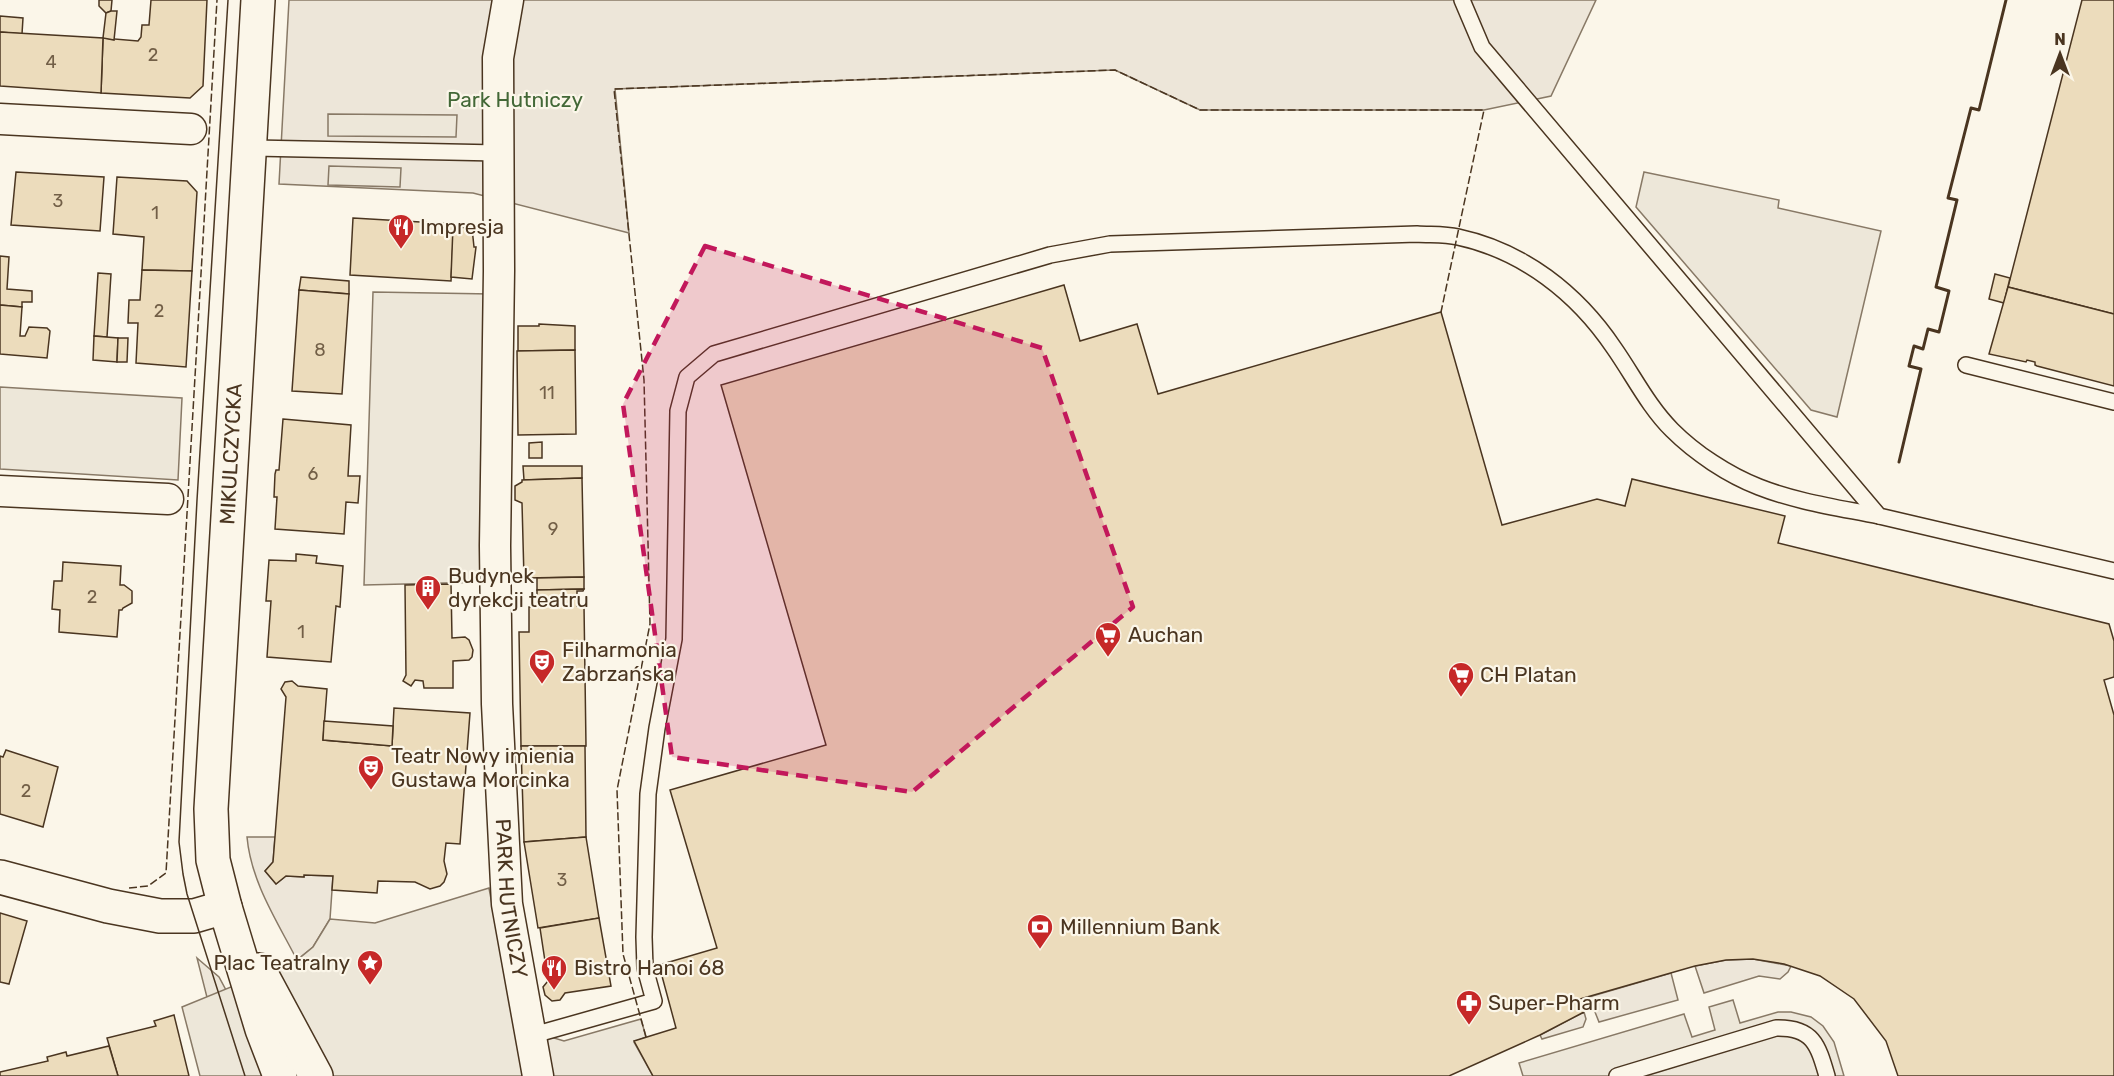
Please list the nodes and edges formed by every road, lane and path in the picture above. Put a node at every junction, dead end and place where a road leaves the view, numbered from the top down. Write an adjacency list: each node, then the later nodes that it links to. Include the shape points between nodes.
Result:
1 (258, 0): 6 (main road, MIKULCZYCKA)
2 (508, 0): 7 (street, PARK HUTNICZY, via 498,58)
3 (1462, 0): 12 (lane, via 1482,47)
4 (0, 119): 5 (street)
5 (191, 129)
6 (250, 148): 7 (lane); 15 (main road, MIKULCZYCKA, via 211,809 213,860)
7 (498, 153): 16 (street, PARK HUTNICZY, via 497,704 507,904)
8 (1966, 365): 9 (lane)
9 (2114, 402)
10 (0, 492): 11 (street)
11 (168, 499)
12 (1879, 516): 13 (lane); 16 (lane, via 1781,494 1731,474 1672,430 1591,316 1558,286 1531,265 1495,248 1457,237 1417,234 1110,244 1050,255 714,354 687,377 678,411 674,639 648,794 644,938 645,968 654,1001)
13 (2114, 571)
14 (0, 877): 15 (main road, via 160,916 194,916)
15 (225, 907): 17 (main road); 18 (main road)
16 (530, 1036): 19 (street, PARK HUTNICZY)
17 (280, 1076)
18 (315, 1076)
19 (537, 1076)
20 (1617, 1076): 21 (lane, via 1776,1028 1793,1028 1810,1036)
21 (1827, 1076)

